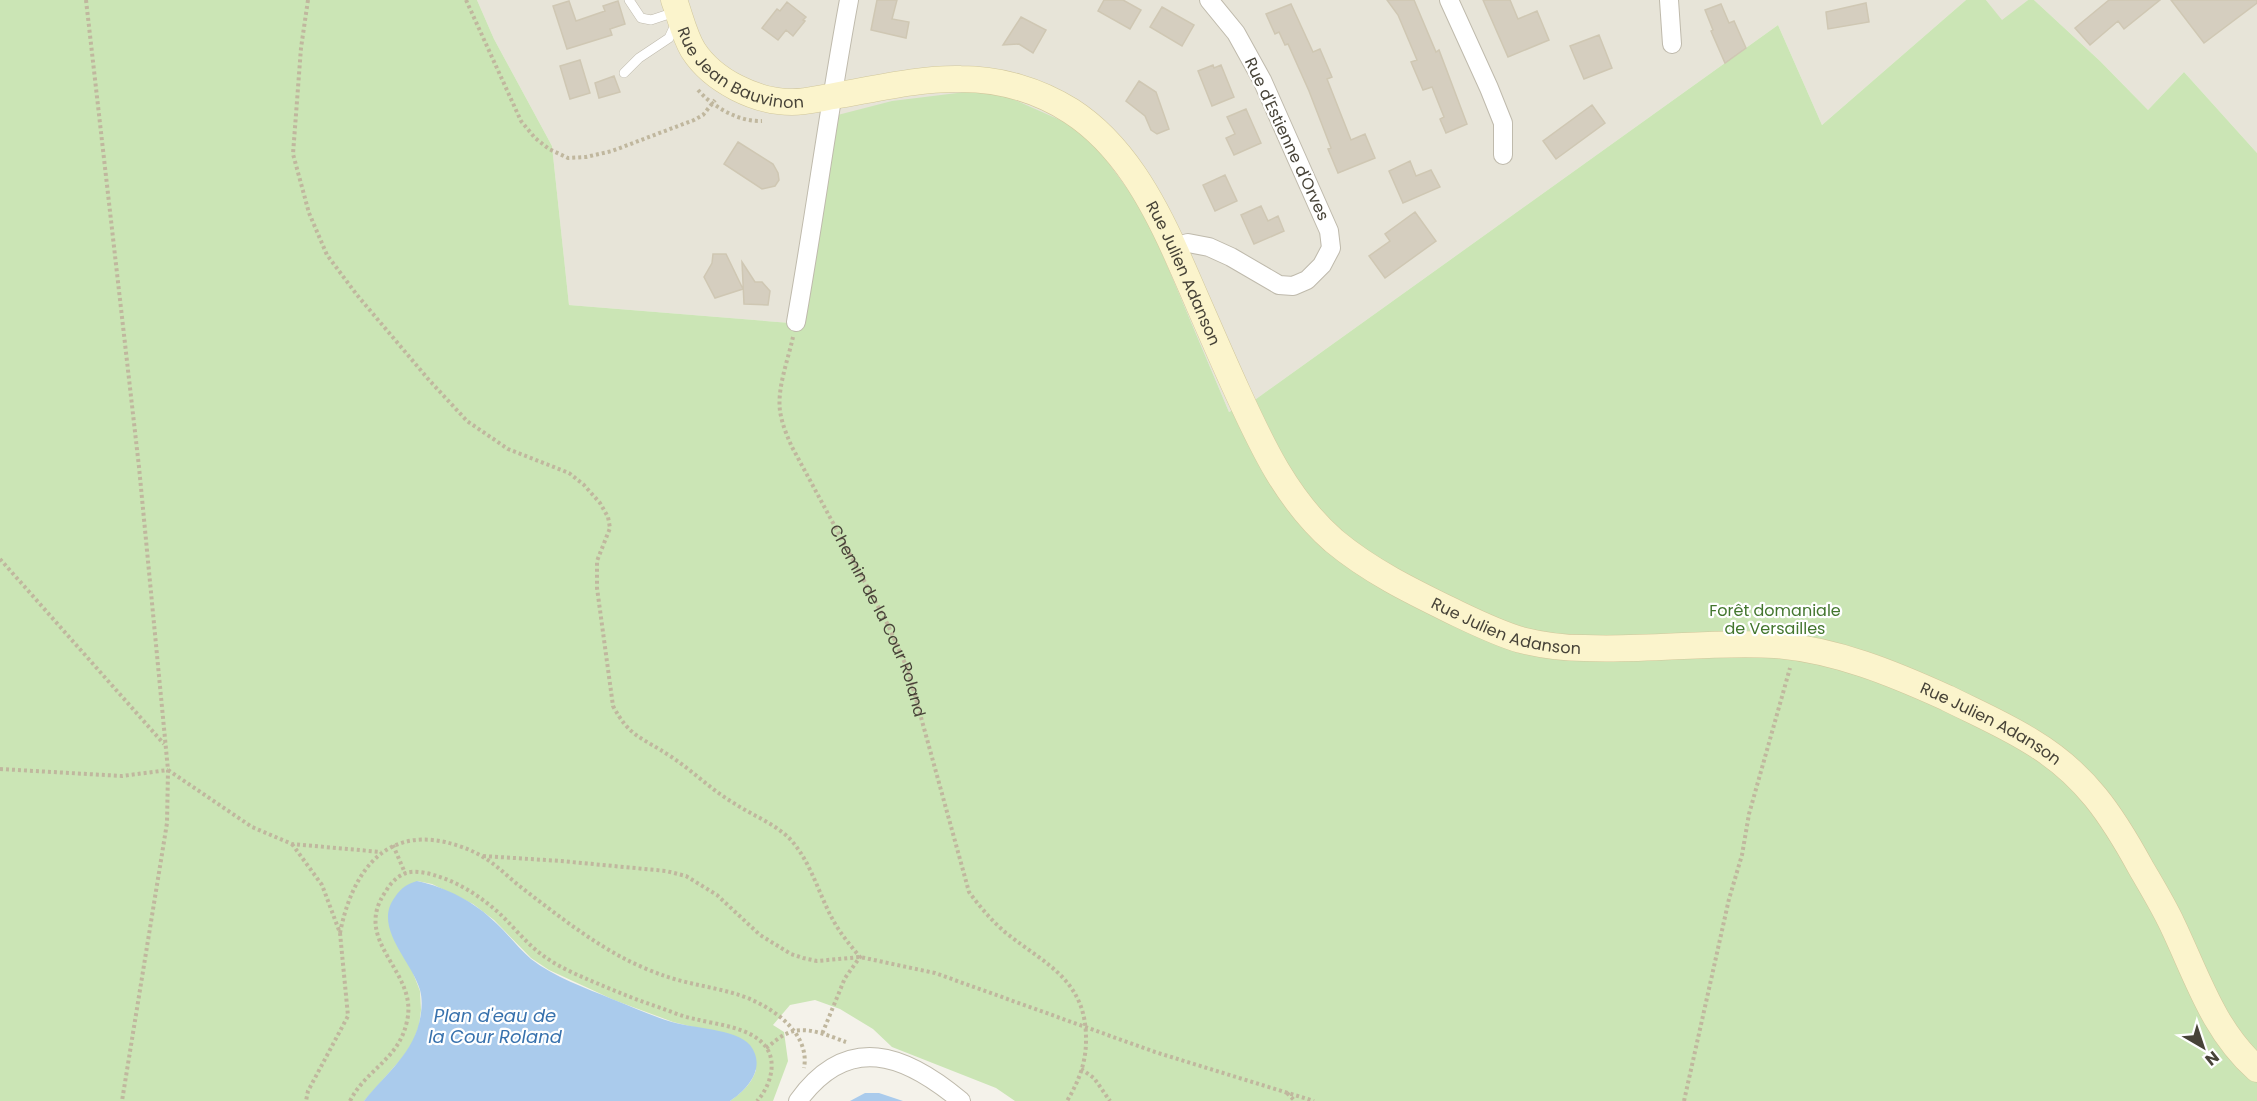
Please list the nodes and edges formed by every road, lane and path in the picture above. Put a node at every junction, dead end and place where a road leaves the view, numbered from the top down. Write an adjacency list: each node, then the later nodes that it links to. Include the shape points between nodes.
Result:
1 (86, 0): 19 (path, via 139,467)
2 (308, 0): 28 (path, via 293,154 309,213 327,255 378,321 467,421 508,449 569,473 600,503 609,528 597,561 597,588 609,687 622,722 631,733 671,756 787,837 811,872 833,920)
3 (466, 0): 12 (path, via 521,121 535,138 568,158 612,151 694,120 713,104)
4 (629, 0): 9 (lane, via 641,18 651,20)
5 (849, 0): 13 (street)
6 (1209, 0): 15 (street, Rue d'Estienne d'Orves, via 1236,33 1262,80 1329,231 1331,248 1322,265 1307,280 1293,286 1279,285 1209,247 1188,243)
7 (1449, 0): 14 (street, via 1503,123)
8 (1669, 0): 10 (street)
9 (676, 5): 11 (lane, via 675,27 669,38); 12 (main road, Rue Jean Bauvinon, via 692,48)
10 (1672, 44)
11 (624, 73)
12 (724, 81): 13 (main road, Rue Jean Bauvinon, via 756,96 789,102)
13 (831, 96): 15 (main road, Rue Julien Adanson, via 958,78 1003,83 1034,92 1072,112 1106,140 1137,180); 16 (street)
14 (1503, 155)
15 (1174, 247): 18 (main road, Rue Julien Adanson, via 1251,424 1279,476 1321,529 1377,572 1480,624 1537,643 1597,649 1750,645)
16 (796, 322): 29 (path, Chemin de la Cour Roland, via 782,387 780,409 784,429 887,622 908,670 969,892 1005,932 1066,979 1076,992)
17 (0, 559): 19 (path)
18 (1796, 648): 34 (main road, Rue Julien Adanson, via 1868,665 1946,698 2031,741 2066,765 2119,829 2171,921 2217,1022); 47 (path, via 1749,814)
19 (165, 745): 21 (path)
20 (0, 769): 21 (path, via 122,776)
21 (168, 770): 22 (path, via 252,827); 37 (path, via 167,823)
22 (292, 844): 24 (path); 27 (path, via 322,885)
23 (393, 845): 24 (path); 25 (path, via 431,839); 26 (path)
24 (382, 852): 27 (path, via 349,895)
25 (483, 856): 28 (path, via 666,871 686,876 717,895 760,935 791,954 817,960); 30 (path, via 557,916 628,961 665,976 757,1002)
26 (405, 873): 32 (path, via 427,873 447,879 476,895 542,955 575,974 657,1007 742,1031); 39 (path, via 380,898 375,931 403,983 408,1020 389,1059 369,1075)
27 (340, 933): 38 (path, via 348,1016)
28 (860, 957): 29 (path, via 935,973); 31 (path, via 845,978)
29 (1086, 1026): 33 (path, Chemin de la Cour Roland); 36 (path, via 1155,1052)
30 (795, 1031): 32 (path); 35 (path, via 806,1058)
31 (822, 1034)
32 (766, 1048): 40 (path, via 771,1076)
33 (1081, 1069): 43 (path, Chemin de la Cour Roland); 44 (path, via 1094,1078)
34 (2257, 1069)
35 (802, 1075)
36 (1286, 1092): 45 (path); 46 (path)
37 (122, 1101)
38 (306, 1101)
39 (350, 1101)
40 (757, 1101)
41 (798, 1101): 42 (street, via 818,1077 833,1067 870,1056 892,1058 916,1069)
42 (961, 1101)
43 (1067, 1101)
44 (1110, 1101)
45 (1295, 1101)
46 (1314, 1101)
47 (1684, 1101)

